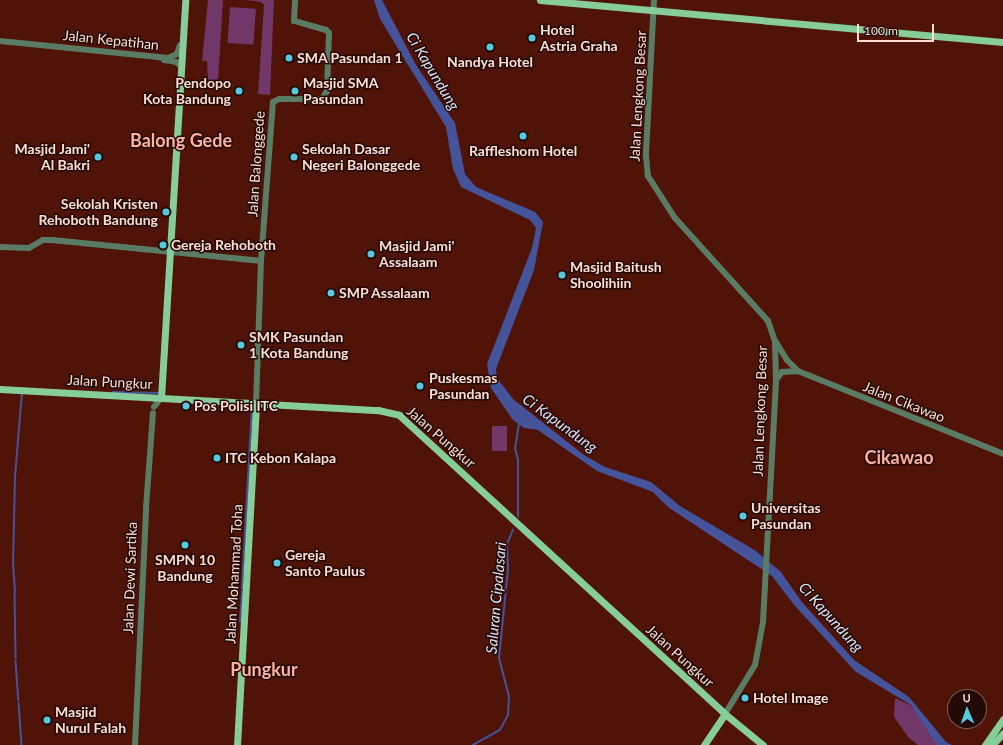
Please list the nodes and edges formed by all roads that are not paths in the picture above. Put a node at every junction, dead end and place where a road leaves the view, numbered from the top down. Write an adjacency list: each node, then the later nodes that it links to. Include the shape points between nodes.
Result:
1 (181, 0): 7 (street)
2 (185, 0): 7 (main road)
3 (295, 0): 13 (street, Jalan Balonggede, via 294,22 329,33 327,91 322,99 279,99 273,102)
4 (540, 0): 6 (main road)
5 (654, 0): 6 (street, Jalan Lengkong Besar)
6 (654, 9): 9 (main road); 14 (street, Jalan Lengkong Besar, via 646,155 648,176 672,215 768,321)
7 (183, 14): 8 (street, Jalan Kepatihan, via 179,51 168,58); 10 (main road)
8 (0, 42): 10 (street, Jalan Kepatihan, via 172,61)
9 (1003, 42)
10 (182, 67): 12 (main road)
11 (0, 247): 12 (street, via 29,248 43,240 52,240)
12 (171, 254): 13 (street); 18 (main road)
13 (261, 261): 19 (street, Jalan Balonggede)
14 (775, 340): 15 (street, Jalan Cikawao, via 787,360); 16 (street, Jalan Lengkong Besar)
15 (798, 371): 16 (street, via 782,372); 20 (street, Jalan Cikawao)
16 (776, 382): 21 (street, Jalan Lengkong Besar, via 767,555 758,657)
17 (0, 390): 18 (main road, Jalan Pungkur)
18 (162, 398): 19 (main road, Jalan Pungkur); 24 (street, Jalan Dewi Sartika, via 154,410 145,516)
19 (256, 404): 21 (main road, Jalan Pungkur, via 378,410 399,415); 25 (main road, Jalan Mohammad Toha)
20 (1003, 455)
21 (725, 714): 26 (main road); 27 (main road, Jalan Pungkur)
22 (1003, 719): 28 (main road)
23 (1003, 733): 29 (main road)
24 (134, 745)
25 (237, 745)
26 (704, 745)
27 (763, 745)
28 (985, 745)
29 (992, 745)

